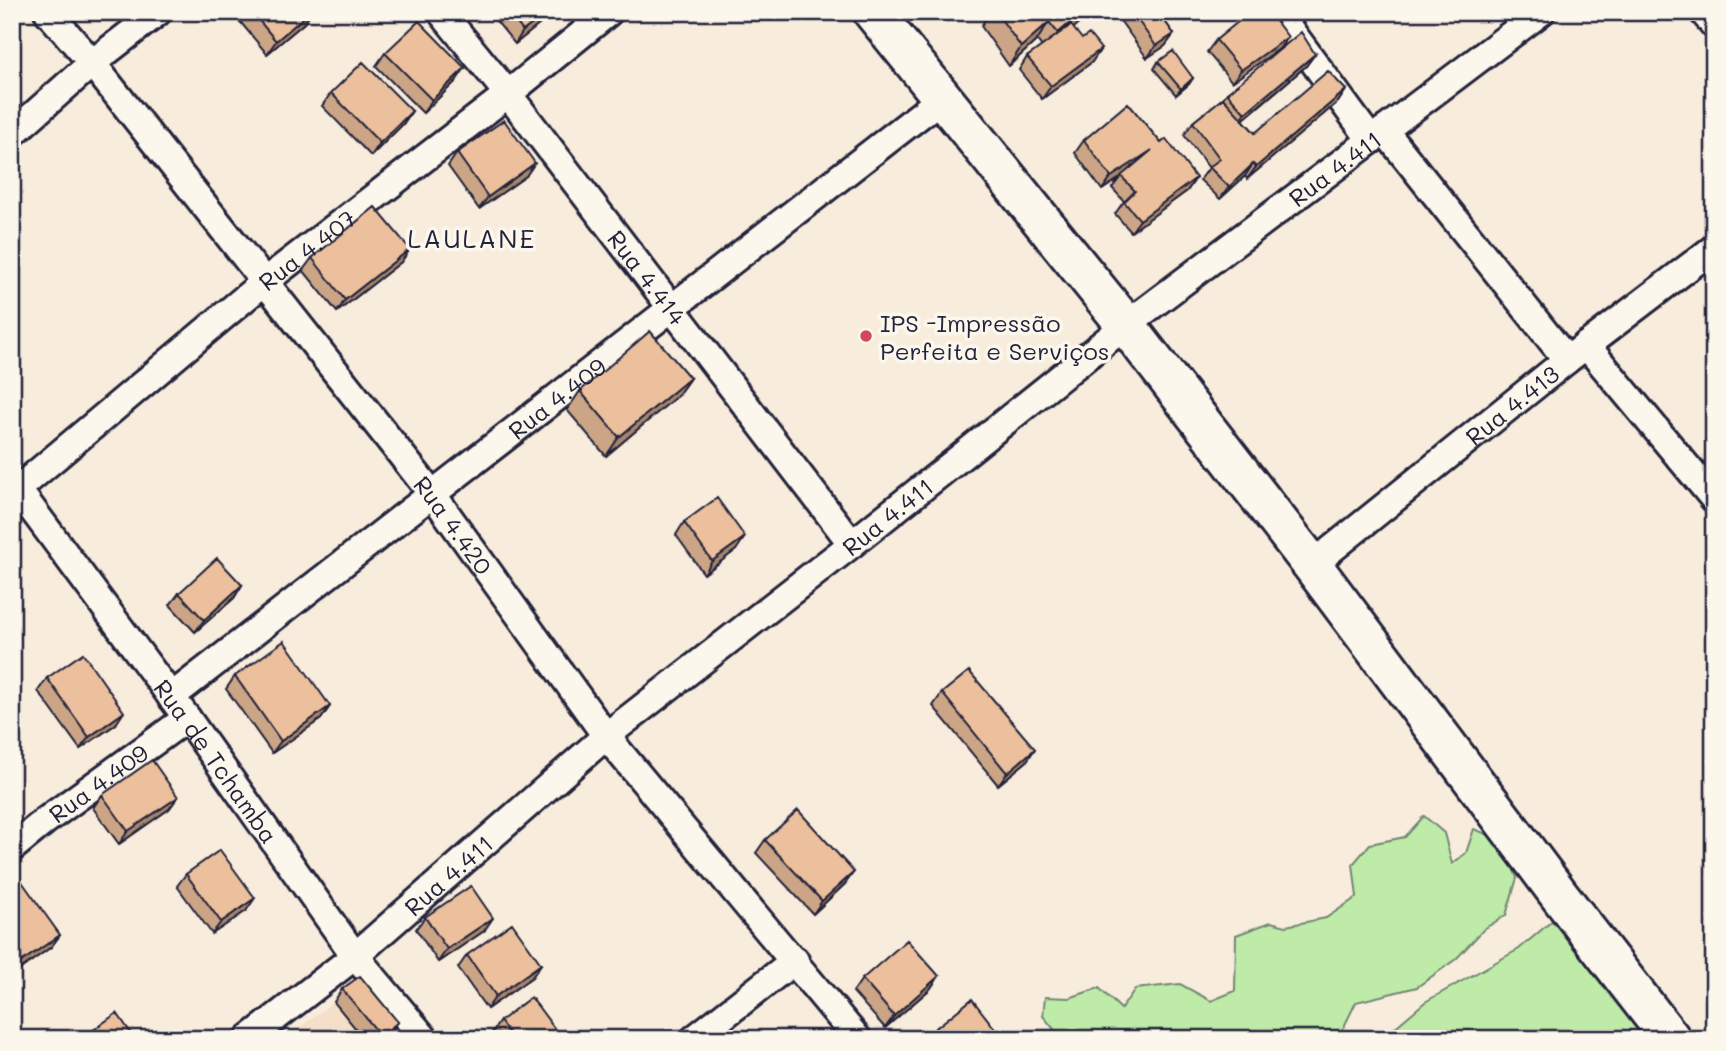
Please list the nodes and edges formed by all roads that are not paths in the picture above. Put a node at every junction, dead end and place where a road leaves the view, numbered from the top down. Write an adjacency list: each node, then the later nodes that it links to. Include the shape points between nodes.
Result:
1 (48, 12): 10 (street, Rua 4.420)
2 (158, 12): 10 (street)
3 (441, 12): 11 (street, Rua 4.414)
4 (609, 12): 11 (street, Rua 4.407)
5 (873, 12): 12 (street)
6 (1277, 12): 14 (street)
7 (1541, 12): 14 (street, Rua 4.411)
8 (1703, 12): 9 (street)
9 (1714, 25)
10 (92, 63): 13 (street); 16 (street, Rua 4.420)
11 (508, 94): 16 (street, Rua 4.407); 17 (street, Rua 4.414)
12 (942, 98): 17 (street, Rua 4.409); 18 (street)
13 (12, 134)
14 (1377, 135): 18 (street, Rua 4.411); 19 (street)
15 (1714, 248): 19 (street, Rua 4.413)
16 (264, 282): 20 (street, Rua 4.407); 21 (street, Rua 4.420)
17 (671, 308): 21 (street, Rua 4.409); 23 (street, Rua 4.414)
18 (1126, 325): 23 (street, Rua 4.411); 24 (street)
19 (1577, 352): 22 (street); 24 (street, Rua 4.413)
20 (14, 488): 25 (street, Rua de Tchamba)
21 (433, 495): 25 (street, Rua 4.409); 26 (street, Rua 4.420)
22 (1714, 499)
23 (852, 544): 26 (street, Rua 4.411)
24 (1312, 565): 34 (street)
25 (179, 708): 27 (street, Rua 4.409); 28 (street, Rua de Tchamba)
26 (606, 736): 28 (street, Rua 4.411); 29 (street, Rua 4.420)
27 (12, 848)
28 (355, 956): 30 (street, Rua 4.411); 31 (street, Rua de Tchamba)
29 (794, 960): 32 (street); 33 (street, Rua 4.420)
30 (248, 1039)
31 (425, 1039)
32 (694, 1039)
33 (858, 1039)
34 (1671, 1039)

